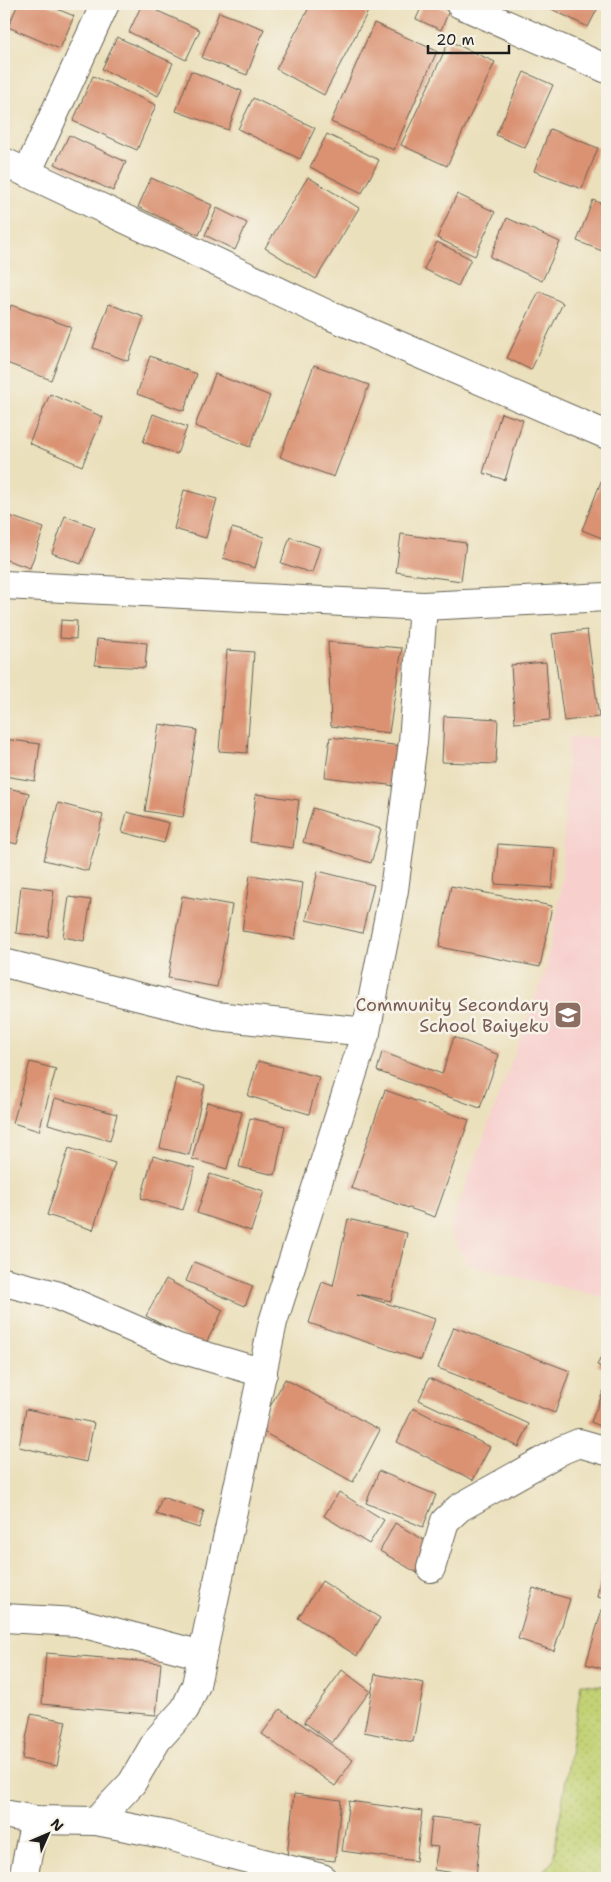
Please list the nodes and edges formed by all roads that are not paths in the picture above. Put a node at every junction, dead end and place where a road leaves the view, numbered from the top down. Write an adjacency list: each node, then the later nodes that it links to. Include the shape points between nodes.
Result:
1 (105, 4): 4 (street)
2 (460, 4): 3 (street)
3 (607, 69)
4 (15, 168): 5 (street, via 330,316)
5 (607, 435)
6 (4, 585): 8 (street)
7 (607, 597): 8 (street)
8 (423, 606): 10 (street, via 413,742 394,890)
9 (4, 963): 10 (street, via 216,1016)
10 (366, 1032): 12 (street, via 273,1322)
11 (4, 1282): 12 (street, via 56,1295 178,1348)
12 (263, 1373): 16 (street)
13 (607, 1451): 14 (street, via 579,1443 459,1508 445,1521)
14 (431, 1568)
15 (4, 1618): 16 (street, via 77,1622)
16 (202, 1655): 19 (street, via 196,1685 185,1709 157,1740 132,1783)
17 (4, 1814): 18 (street)
18 (35, 1820): 19 (street); 20 (street)
19 (96, 1821): 21 (street, via 167,1835)
20 (23, 1878)
21 (322, 1878)

